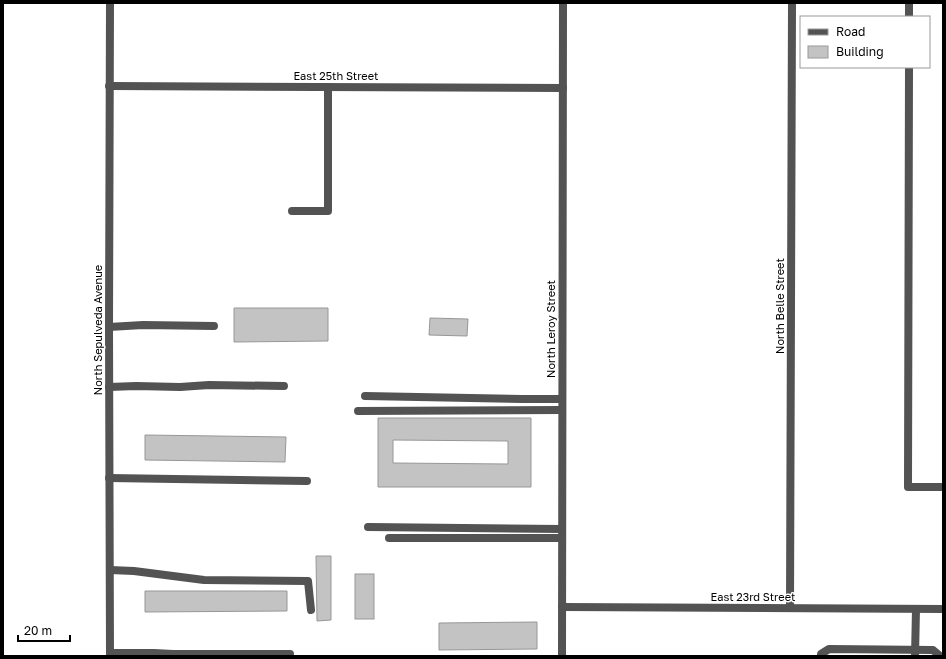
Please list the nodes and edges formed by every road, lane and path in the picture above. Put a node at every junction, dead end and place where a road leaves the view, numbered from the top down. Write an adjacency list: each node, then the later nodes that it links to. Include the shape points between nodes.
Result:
1 (110, 3): 7 (street, North Sepulveda Avenue)
2 (563, 3): 9 (street, North Leroy Street)
3 (792, 3): 28 (street, North Belle Street)
4 (909, 3): 5 (street)
5 (909, 16)
6 (909, 68): 21 (street, via 908,487)
7 (109, 86): 8 (street, East 25th Street); 12 (street, North Sepulveda Avenue)
8 (328, 87): 9 (street, East 25th Street); 10 (street, via 328,211)
9 (563, 88): 16 (street, North Leroy Street)
10 (292, 211)
11 (214, 326): 12 (street)
12 (109, 327): 14 (street, North Sepulveda Avenue)
13 (284, 386): 14 (street)
14 (109, 387): 19 (street, North Sepulveda Avenue)
15 (364, 396): 16 (street)
16 (562, 399): 17 (street, North Leroy Street)
17 (562, 410): 18 (street); 23 (street, North Leroy Street)
18 (358, 411)
19 (109, 478): 20 (street); 26 (street, North Sepulveda Avenue)
20 (307, 482)
21 (943, 487)
22 (368, 528): 23 (street)
23 (562, 529): 25 (street, North Leroy Street)
24 (389, 538): 25 (street)
25 (562, 538): 27 (street, North Leroy Street)
26 (110, 570): 31 (street, via 204,580 308,581); 33 (street, North Sepulveda Avenue)
27 (562, 607): 28 (street, East 23rd Street); 35 (street, North Leroy Street)
28 (790, 608): 29 (street, East 23rd Street)
29 (916, 609): 30 (street, East 23rd Street); 32 (street)
30 (943, 609)
31 (311, 610)
32 (915, 653): 36 (street, via 829,649); 37 (street, via 933,650)
33 (110, 654): 34 (street)
34 (290, 654)
35 (562, 656)
36 (820, 656)
37 (940, 656)

